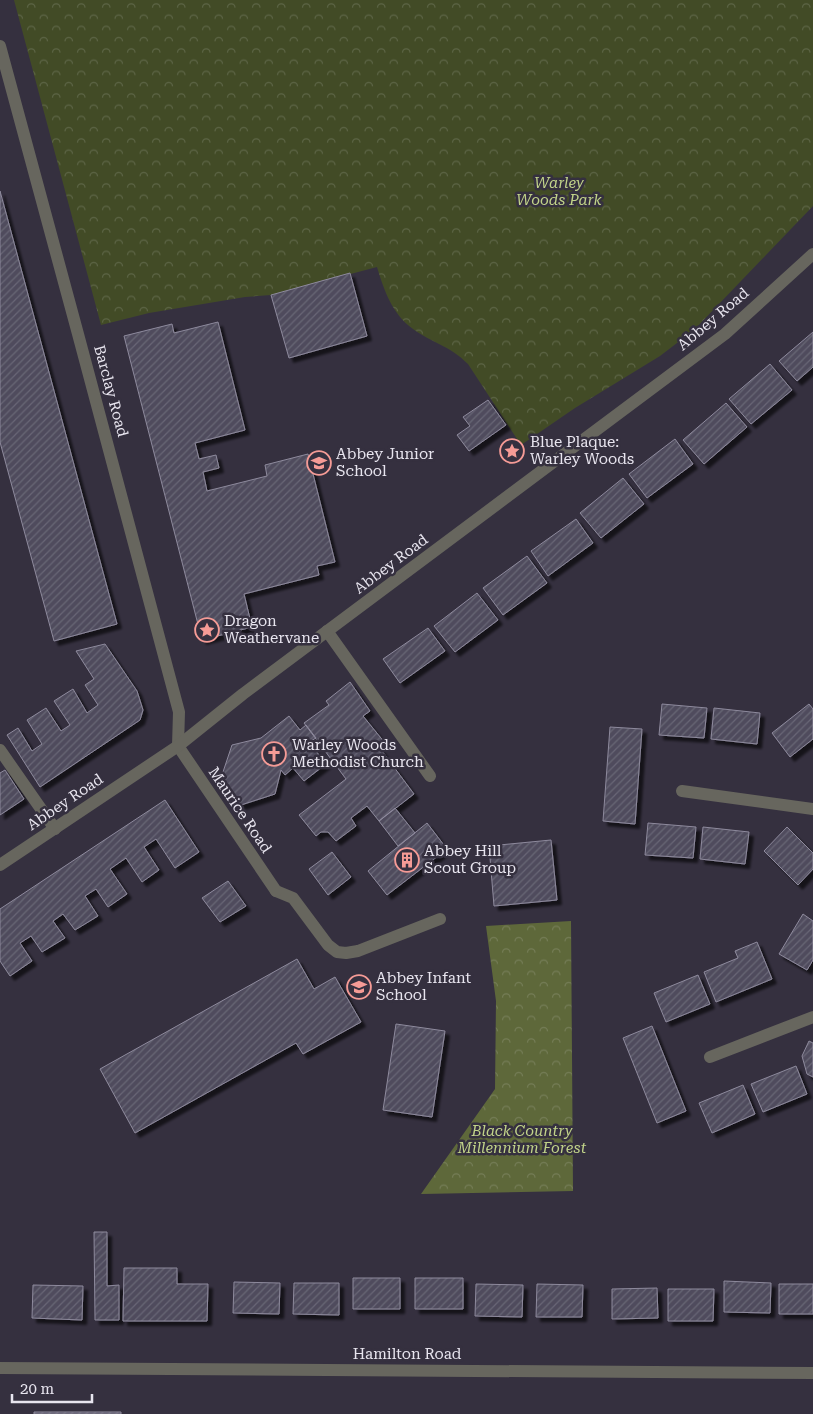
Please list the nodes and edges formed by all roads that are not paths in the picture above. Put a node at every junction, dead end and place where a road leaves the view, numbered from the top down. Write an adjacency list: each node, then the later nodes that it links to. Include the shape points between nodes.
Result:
1 (0, 46): 4 (street, Barclay Road, via 179,712)
2 (813, 254): 3 (street, Abbey Road, via 725,334)
3 (328, 631): 4 (street, Abbey Road); 6 (street)
4 (178, 746): 9 (street, Abbey Road); 11 (street, Maurice Road, via 276,892 293,898 328,945 337,952 358,952)
5 (0, 750): 9 (street)
6 (430, 776)
7 (682, 791): 8 (street)
8 (813, 809)
9 (55, 829): 10 (street, Abbey Road)
10 (0, 866)
11 (440, 919)
12 (813, 1017): 13 (street)
13 (710, 1057)
14 (0, 1368): 15 (street, Hamilton Road)
15 (813, 1373)

